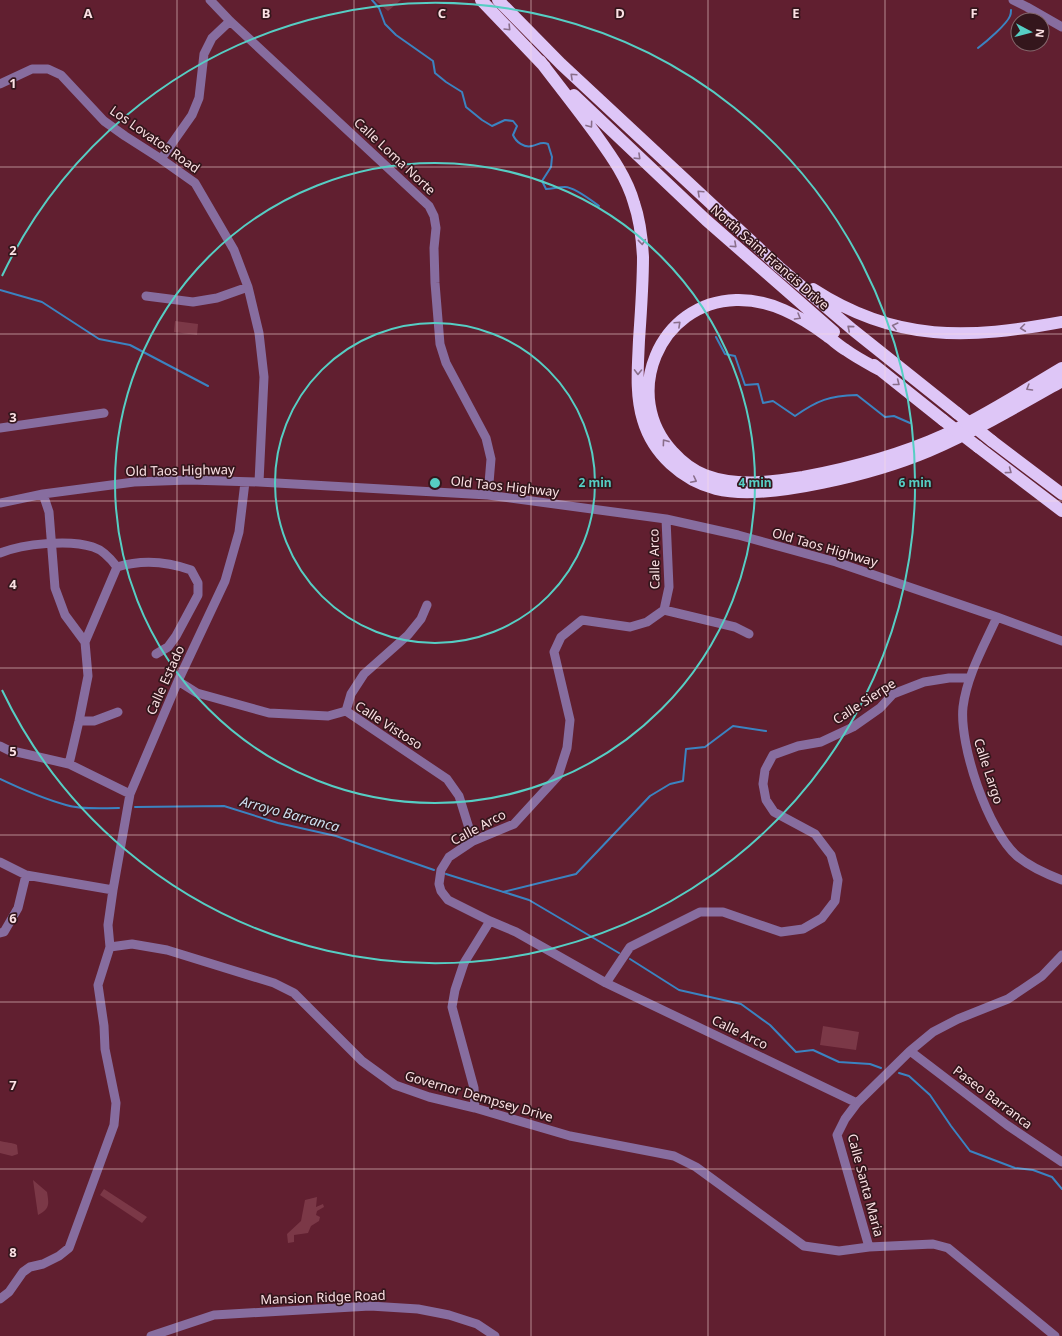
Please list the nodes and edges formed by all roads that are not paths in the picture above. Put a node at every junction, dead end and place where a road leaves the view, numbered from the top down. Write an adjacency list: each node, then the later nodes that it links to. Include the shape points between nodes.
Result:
1 (210, 0): 5 (street, Calle Loma Norte)
2 (481, 0): 7 (highway, North Saint Francis Drive, one-way to 7)
3 (498, 0): 10 (highway, North Saint Francis Drive, one-way to 3, via 561,64)
4 (1013, 0): 6 (street)
5 (230, 21): 9 (street, via 212,38 204,54 199,98 192,115); 23 (street, Calle Loma Norte, via 429,206 436,228 435,283 440,344 446,363 486,438 491,459)
6 (1062, 27)
7 (540, 61): 15 (highway, North Saint Francis Drive, one-way to 15, via 653,172 800,304); 16 (highway, one-way to 16, via 606,148 634,202 643,257 638,359 642,419 655,446 673,467 684,475 717,489 737,492 795,487 846,477 906,459 952,441)
8 (0, 84): 9 (street, Los Lovatos Road, via 32,69 48,69 61,75 104,121)
9 (161, 159): 11 (street, Los Lovatos Road, via 195,182 234,250)
10 (779, 267): 13 (highway, one-way to 10, via 971,334 928,333 902,328 841,306); 22 (highway, North Saint Francis Drive, one-way to 10, bridge, via 853,330)
11 (248, 287): 12 (street, via 217,298 193,302); 20 (street, Los Lovatos Road, via 259,332 264,377)
12 (146, 296)
13 (1062, 322)
14 (1062, 368): 15 (highway, one-way to 15, via 981,417 910,449 829,472 763,482 720,479 684,464 658,431 652,418 649,401 652,366 671,330 701,308 736,300 762,302 784,310 809,323 846,350)
15 (880, 370): 25 (highway, North Saint Francis Drive, one-way to 25, bridge)
16 (1062, 381)
17 (104, 413): 18 (street)
18 (0, 428)
19 (245, 482): 20 (street, Old Taos Highway); 21 (street, Old Taos Highway, via 134,482); 38 (street, Calle Estado, via 239,532 225,581)
20 (259, 482): 23 (street, Old Taos Highway)
21 (43, 494): 24 (street, Old Taos Highway); 27 (street, via 49,512)
22 (1062, 494)
23 (488, 495): 26 (street, Old Taos Highway)
24 (0, 502)
25 (1062, 511)
26 (666, 519): 31 (street, Calle Arco, via 669,587); 32 (street, Old Taos Highway, via 738,535 836,562)
27 (52, 543): 28 (street); 29 (street, via 94,547 109,556); 35 (street, via 55,588 65,615)
28 (0, 552)
29 (117, 567): 35 (street); 36 (street, via 132,562 177,565 191,570 198,583 198,595 176,636 168,647)
30 (428, 605): 39 (street, via 421,619 408,634 364,674 351,694)
31 (664, 610): 33 (street, via 735,627); 45 (street, Calle Arco, via 647,622 630,627 582,620 561,637 554,652 570,720 567,748 558,776 514,824)
32 (997, 617): 34 (street, Old Taos Highway); 37 (street, Calle Largo)
33 (749, 634)
34 (1062, 641)
35 (84, 642): 41 (street, via 88,676)
36 (156, 654)
37 (969, 678): 48 (street, Calle Largo, via 963,708 964,738 994,826 1017,856 1043,873); 54 (street, Calle Sierpe, via 924,682 893,694 880,708 853,727 822,742 798,746 773,755 765,770 763,784 766,800 774,812 815,834 831,854 838,880 835,901 822,918 803,930 781,932 723,912 700,912 630,947)
38 (178, 681): 39 (street, Calle Vistoso, via 197,693 269,713 328,716); 44 (street, Calle Estado)
39 (346, 711): 45 (street, Calle Vistoso, via 447,779 459,796)
40 (118, 712): 41 (street, via 94,721)
41 (80, 721): 43 (street)
42 (0, 746): 43 (street)
43 (69, 764): 44 (street)
44 (130, 794): 49 (street, Calle Estado)
45 (473, 841): 50 (street, Calle Arco, via 449,858 441,870 439,884 448,900)
46 (0, 862): 47 (street)
47 (26, 875): 49 (street); 51 (street, via 18,908 4,932)
48 (1062, 880)
49 (112, 890): 52 (street, Calle Estado, via 108,926)
50 (490, 921): 54 (street, Calle Arco, via 516,932); 57 (street, via 464,964 452,1007 474,1088)
51 (0, 933)
52 (110, 947): 57 (street, Governor Dempsey Drive, via 132,944 167,950 274,983 294,993 362,1061 395,1085 429,1097); 60 (street, via 98,985 105,1049 116,1104 114,1125 69,1248 59,1256 22,1272 9,1292)
53 (1062, 955): 55 (street, Calle Santa Maria, via 1042,976 1008,999 933,1032)
54 (606, 983): 56 (street, Calle Arco)
55 (910, 1051): 56 (street, Calle Santa Maria); 58 (street, Paseo Barranca, via 1007,1125)
56 (857, 1103): 59 (street, Calle Santa Maria, via 844,1119 837,1135)
57 (475, 1108): 59 (street, Governor Dempsey Drive, via 570,1136 674,1156 696,1167 804,1246 839,1250)
58 (1062, 1162)
59 (869, 1247): 63 (street, Governor Dempsey Drive, via 932,1244 948,1248)
60 (0, 1299)
61 (151, 1336): 62 (street, Mansion Ridge Road, via 214,1315 370,1306 418,1309 449,1315 477,1324)
62 (495, 1336)
63 (1055, 1336)

